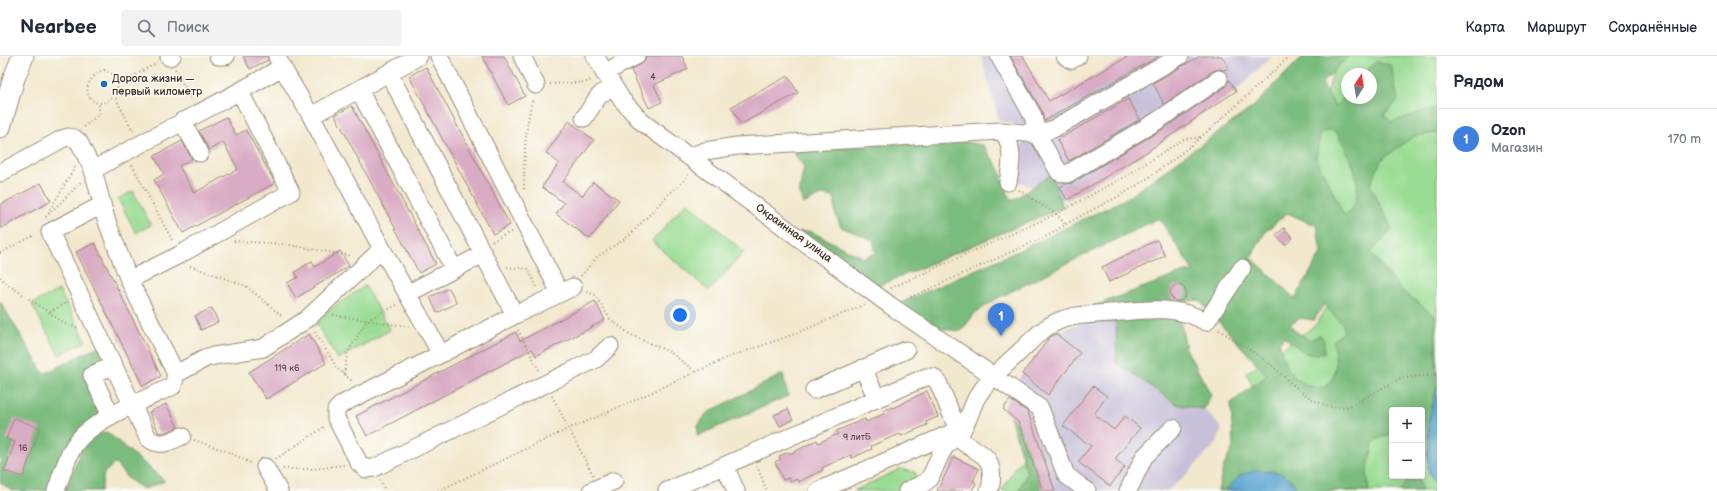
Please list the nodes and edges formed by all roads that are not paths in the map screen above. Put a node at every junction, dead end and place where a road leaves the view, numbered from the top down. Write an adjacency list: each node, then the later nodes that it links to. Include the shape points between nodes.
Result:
1 (23, 56): 23 (main road)
2 (218, 56): 3 (street)
3 (226, 56)
4 (419, 56): 14 (street)
5 (439, 56): 38 (street, via 520,214 567,290)
6 (522, 56): 17 (street)
7 (595, 56): 15 (street, Окраинная улица)
8 (636, 56): 15 (street)
9 (999, 56): 25 (street, via 1033,116)
10 (1065, 56): 11 (street, via 1070,60)
11 (1078, 56)
12 (1180, 56): 25 (street, via 1053,129)
13 (279, 61): 19 (street); 20 (street)
14 (389, 73): 18 (street); 33 (street)
15 (608, 79): 21 (street); 27 (street, Окраинная улица, via 622,100 642,122)
16 (1219, 79): 25 (street, via 1157,121 1067,174 1059,172)
17 (536, 85)
18 (359, 90): 20 (street); 35 (street)
19 (240, 92): 22 (street); 36 (street, via 291,192)
20 (311, 116): 32 (street)
21 (584, 118)
22 (182, 121): 26 (street); 28 (street)
23 (0, 127)
24 (1001, 131): 25 (street); 27 (street, via 737,146 705,151); 30 (street, via 1007,136 1012,161)
25 (1037, 134)
26 (200, 153)
27 (693, 159): 45 (street, Окраинная улица, via 885,301)
28 (93, 170): 29 (street, via 79,145 68,137); 31 (street)
29 (0, 173)
30 (1008, 182)
31 (102, 205): 36 (street); 42 (street, via 50,232)
32 (377, 254): 37 (street); 44 (street, via 301,323 263,348 208,357)
33 (484, 255): 35 (street); 38 (street)
34 (1242, 268): 45 (street, via 1206,322 1182,311 1167,309 1064,318 1034,337)
35 (454, 269): 37 (street)
36 (129, 280): 44 (street)
37 (408, 296): 41 (street)
38 (515, 315): 41 (street)
39 (610, 346): 41 (street, via 596,359 374,468 366,469 359,463 336,418 336,410 342,404)
40 (906, 350): 43 (street)
41 (441, 354)
42 (114, 365): 48 (street); 49 (street, via 92,375)
43 (863, 368): 46 (street); 47 (street)
44 (176, 374): 48 (street, via 172,386)
45 (992, 376): 51 (street, via 977,397); 63 (street, Окраинная улица, via 1040,408 1066,475)
46 (814, 390)
47 (877, 399): 51 (street, via 926,378 933,378 938,382); 53 (street)
48 (132, 406): 49 (street); 52 (street, via 153,443 167,443)
49 (111, 416): 56 (street, via 84,433 74,444)
50 (1173, 428): 64 (street, via 1144,457)
51 (960, 433): 60 (street, via 949,434); 61 (street, via 943,449 928,480); 62 (street, via 966,445 985,456 991,469 992,485)
52 (182, 436)
53 (725, 466): 55 (street); 59 (street)
54 (265, 467): 57 (street)
55 (699, 485): 58 (street)
56 (56, 491)
57 (279, 491)
58 (667, 491)
59 (736, 491)
60 (818, 491)
61 (907, 491)
62 (989, 491)
63 (1087, 491)
64 (1128, 491)

